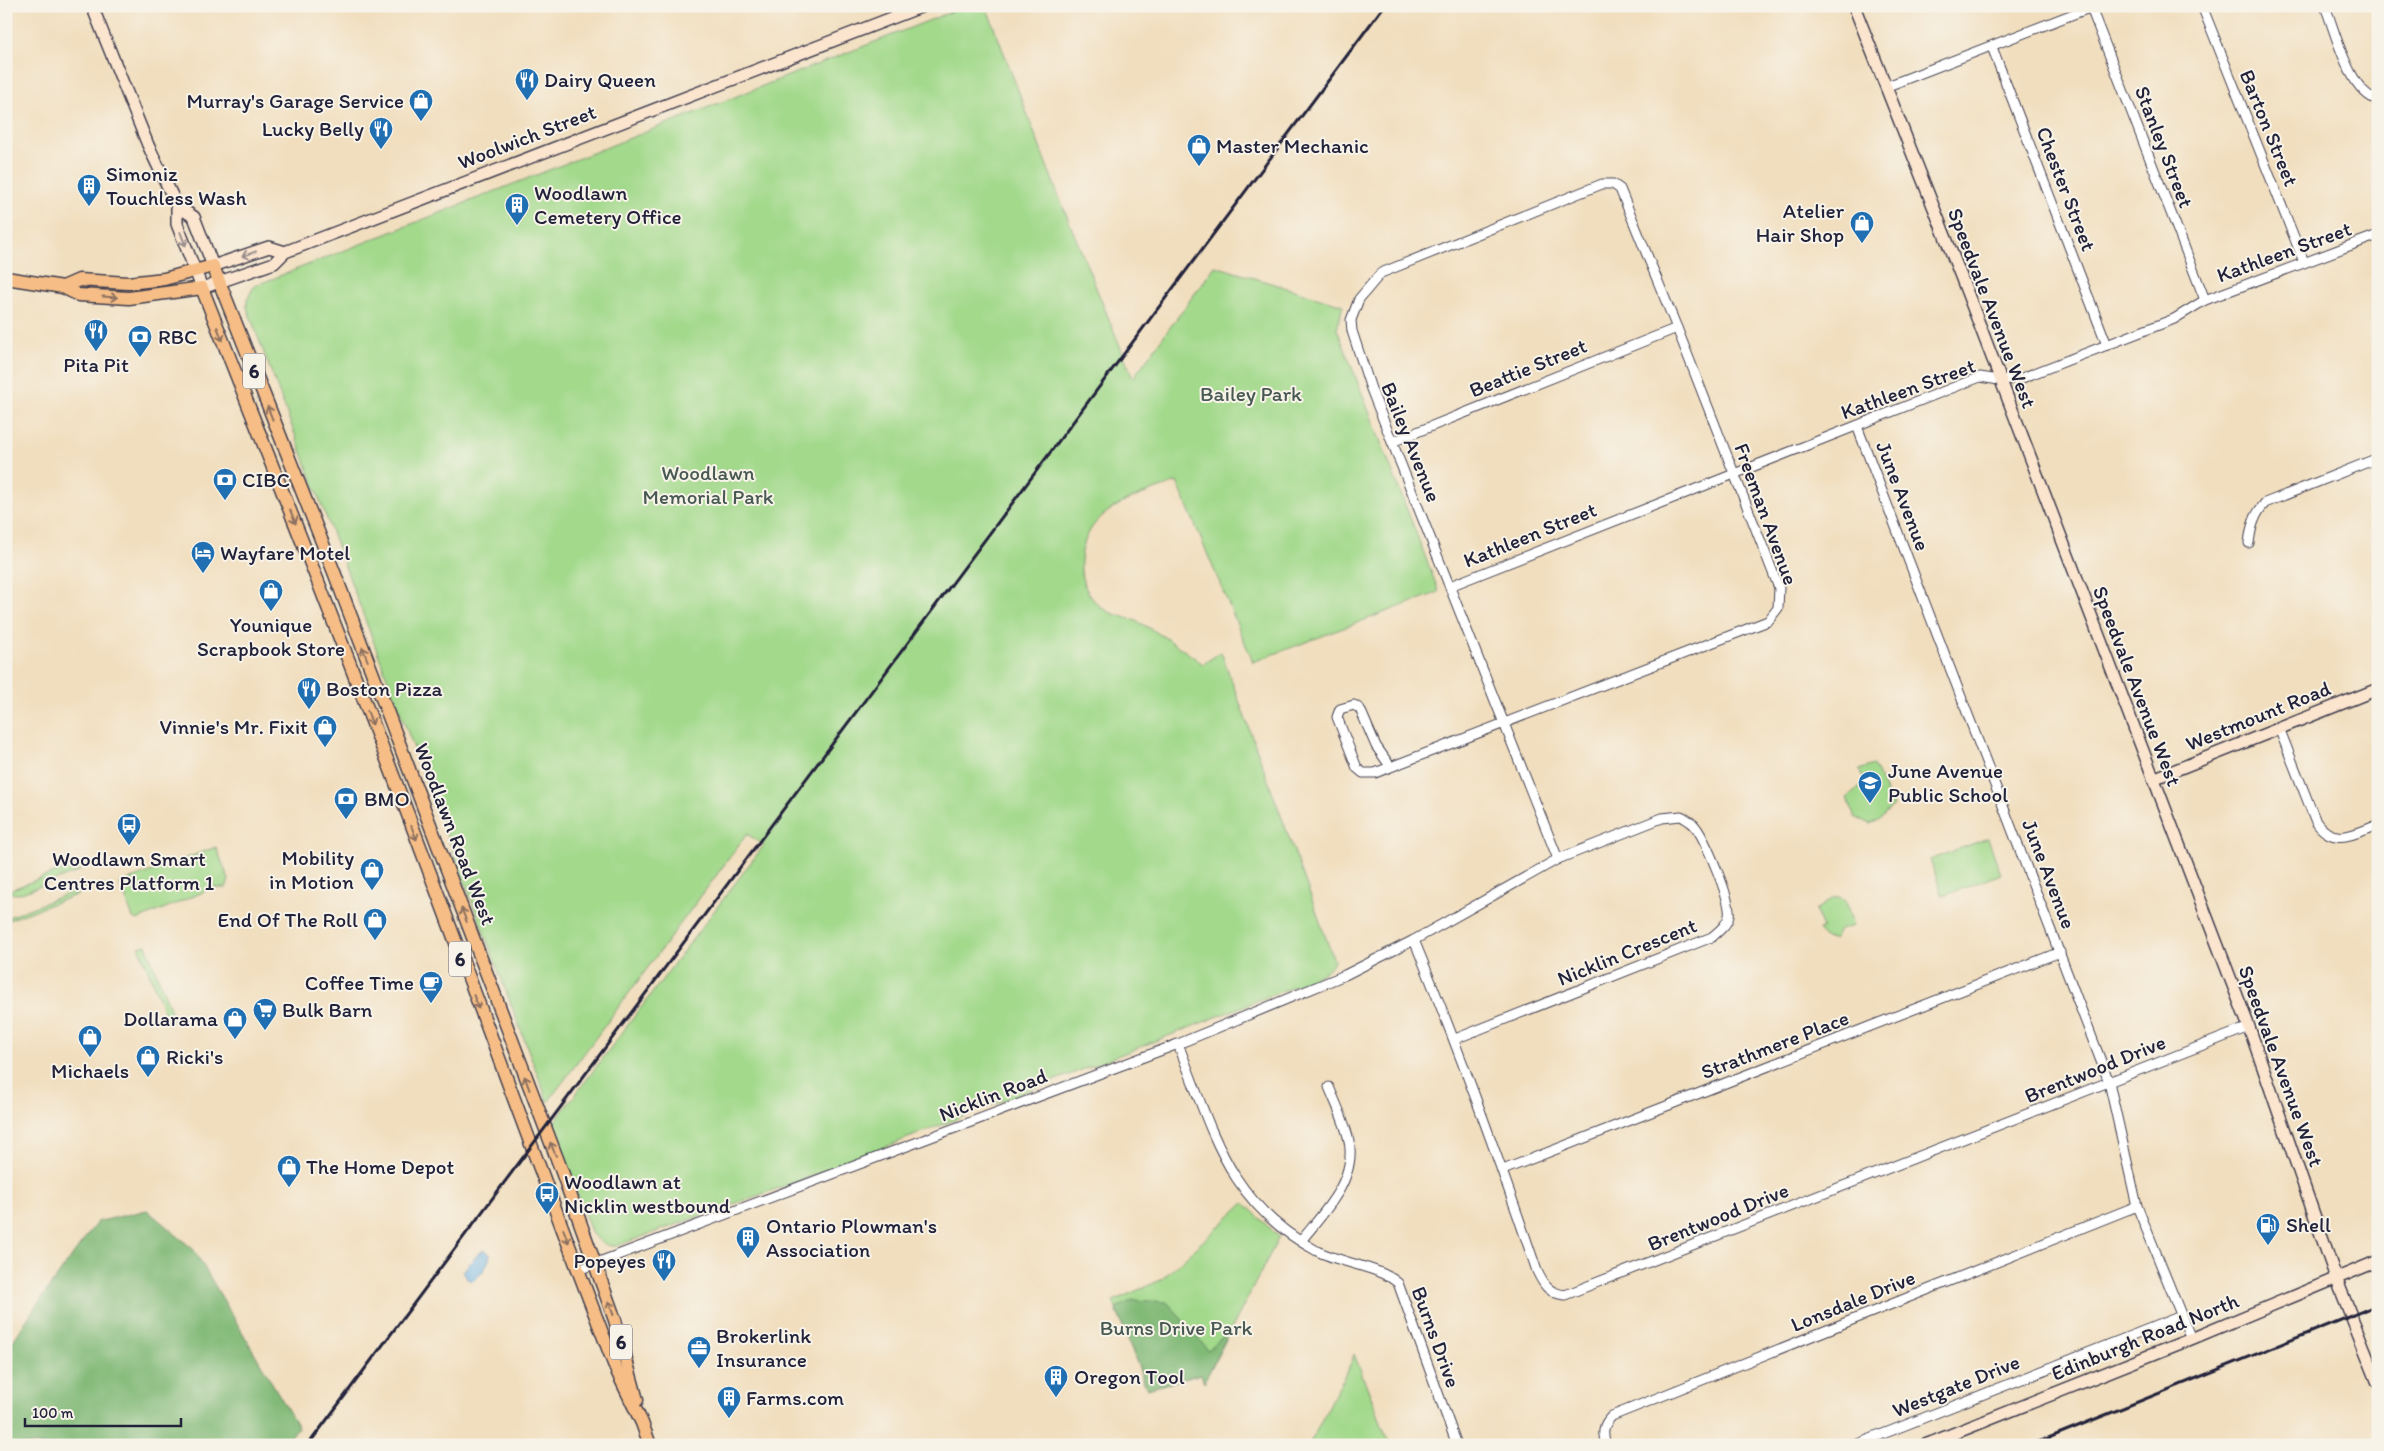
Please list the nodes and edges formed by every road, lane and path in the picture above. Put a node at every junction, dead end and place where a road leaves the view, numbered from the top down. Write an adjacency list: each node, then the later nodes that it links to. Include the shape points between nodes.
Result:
1 (92, 6): 12 (main road)
2 (923, 6): 7 (main road, Woolwich Street)
3 (1854, 6): 9 (main road, Speedvale Avenue West)
4 (2202, 6): 15 (street, Barton Street)
5 (2325, 6): 10 (street, via 2354,79 2368,97)
6 (2093, 7): 8 (street); 22 (street, Stanley Street)
7 (906, 9): 14 (main road, Woolwich Street)
8 (1992, 47): 9 (street); 24 (street, Chester Street)
9 (1885, 87): 25 (main road, Speedvale Avenue West)
10 (2378, 100)
11 (1613, 184): 23 (street, Freeman Avenue, via 1620,189); 27 (street, Bailey Avenue, via 1602,184 1381,273 1366,289 1354,311 1352,331)
12 (177, 206): 16 (main road, via 194,217); 17 (main road, one-way to 17, via 177,224)
13 (2377, 238): 15 (street, Kathleen Street)
14 (284, 252): 16 (main road, Woolwich Street, one-way to 16, via 269,247); 19 (main road, Woolwich Street, via 274,263)
15 (2304, 262): 22 (street, Kathleen Street)
16 (213, 266): 17 (main road, Woolwich Street); 19 (main road, Woodlawn Road West)
17 (195, 272): 20 (main road, Woolwich Street, via 128,283 79,280); 21 (main road)
18 (6, 278): 20 (main road, Woolwich Street)
19 (220, 283): 21 (main road, Woolwich Street); 50 (main road, Woodlawn Road West / 6, one-way to 19, via 396,735)
20 (63, 288): 21 (main road, Woolwich Street, one-way to 21, via 78,295 129,298)
21 (202, 288): 51 (main road, Woodlawn Road West / 6, one-way to 51, via 321,588)
22 (2205, 300): 24 (street, Kathleen Street, via 2174,319)
23 (1677, 328): 27 (street, Beattie Street); 29 (street, Freeman Avenue)
24 (2107, 345): 25 (street, Kathleen Street, via 2022,378)
25 (1999, 380): 26 (street, Kathleen Street, via 1982,376); 36 (main road, Speedvale Avenue West)
26 (1857, 426): 29 (street, Kathleen Street); 40 (street, June Avenue)
27 (1392, 442): 31 (street, Bailey Avenue)
28 (2378, 458): 30 (street, via 2265,503 2257,512)
29 (1734, 472): 31 (street, Kathleen Street); 33 (street, Freeman Avenue, via 1779,588 1778,608 1768,621)
30 (2249, 542)
31 (1450, 586): 33 (street, Bailey Avenue)
32 (2378, 689): 34 (main road, Westmount Road)
33 (1503, 724): 35 (street, Freeman Avenue); 38 (street, Bailey Avenue)
34 (2279, 728): 36 (main road, Westmount Road); 37 (street, via 2322,830 2332,836 2343,837)
35 (1390, 766): 35 (street, Freeman Avenue, via 1376,746 1360,709 1354,705 1340,709 1336,717 1357,768 1363,773 1375,773)
36 (2153, 779): 41 (main road, Speedvale Avenue West)
37 (2378, 825)
38 (1558, 859): 39 (street, Nicklin Crescent); 42 (street, Nicklin Crescent, via 1662,818 1681,816 1695,826 1700,835 1720,878 1729,915 1724,926 1712,937)
39 (1414, 940): 42 (street, Brentwood Drive); 43 (street, Nicklin Road, via 1345,974)
40 (2060, 952): 44 (street, June Avenue); 46 (street, Strathmere Place)
41 (2249, 1027): 44 (street, Brentwood Drive); 52 (main road, Speedvale Avenue West)
42 (1454, 1039): 46 (street, Brentwood Drive)
43 (1178, 1044): 48 (street, Burns Drive, via 1232,1174 1269,1218); 50 (street, Nicklin Road)
44 (2109, 1082): 46 (street, Brentwood Drive, via 1565,1295 1553,1293 1544,1286); 47 (street, June Avenue)
45 (1329, 1086): 48 (street, via 1348,1139 1348,1173 1336,1196)
46 (1503, 1170)
47 (2137, 1206): 53 (street, June Avenue); 59 (street, Lonsdale Drive, via 1612,1416 1605,1423 1602,1434)
48 (1301, 1242): 58 (street, Burns Drive, via 1334,1259 1386,1275 1398,1283)
49 (2378, 1261): 52 (main road, Edinburgh Road North)
50 (594, 1262): 51 (street, Nicklin Road); 56 (main road, Woodlawn Road West / 6, one-way to 50, via 615,1320)
51 (578, 1270): 56 (main road, Woodlawn Road West / 6, via 616,1369)
52 (2336, 1278): 54 (main road, Edinburgh Road North); 55 (main road, Speedvale Avenue West)
53 (2181, 1316): 54 (street, June Avenue); 60 (street, Westgate Drive)
54 (2191, 1339): 61 (main road, Edinburgh Road North)
55 (2378, 1383)
56 (642, 1423): 57 (main road, Woodlawn Road West / 6)
57 (650, 1445)
58 (1457, 1445)
59 (1606, 1445)
60 (1855, 1445)
61 (1925, 1445)

